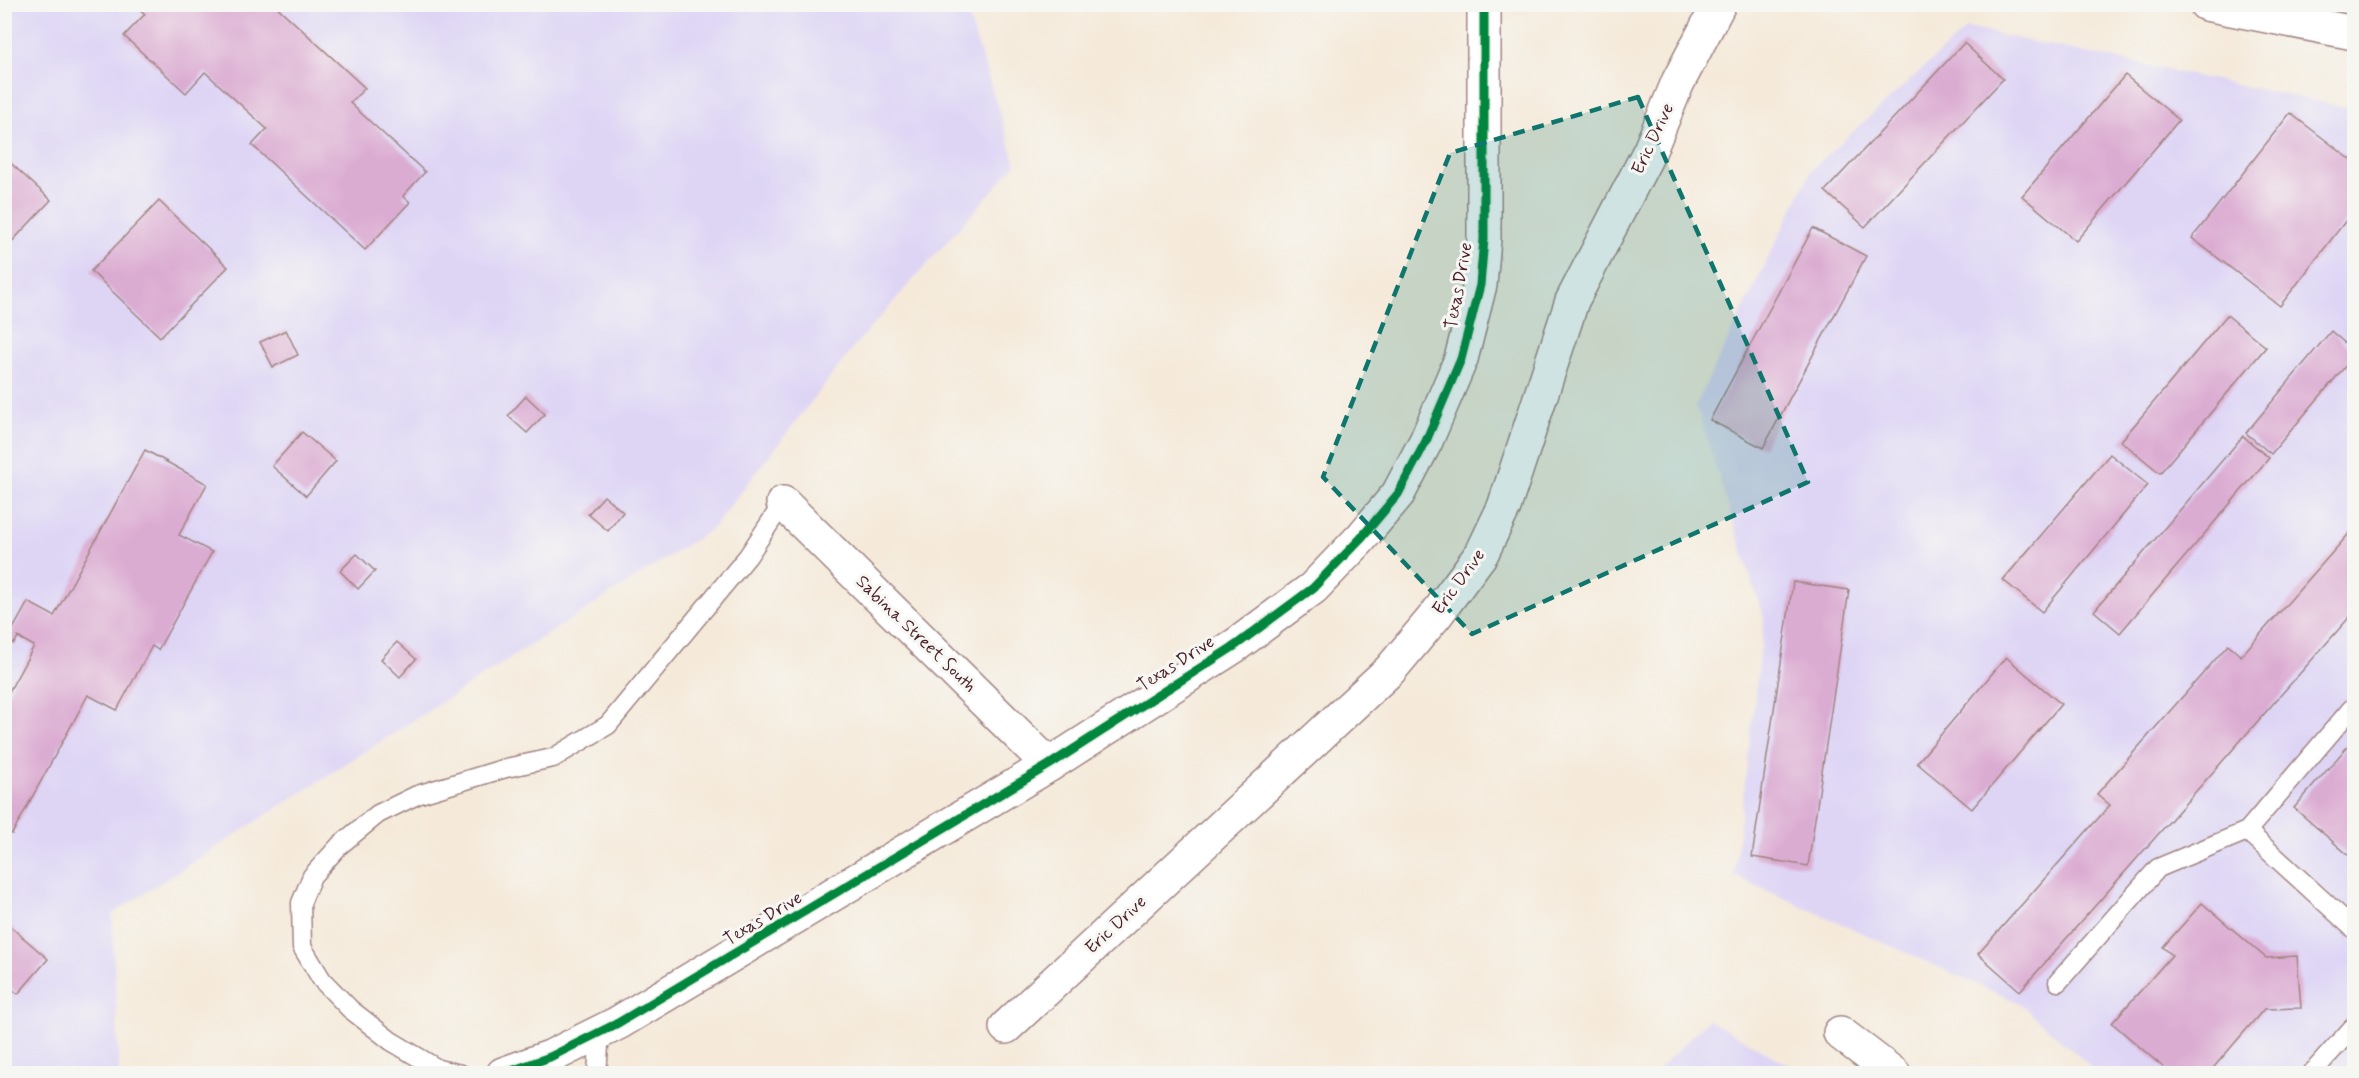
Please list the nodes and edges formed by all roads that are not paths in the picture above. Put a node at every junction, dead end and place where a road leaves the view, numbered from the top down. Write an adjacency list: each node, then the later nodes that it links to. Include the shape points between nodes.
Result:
1 (1484, 4): 7 (street, Texas Drive, via 1484,239 1480,285 1461,358 1426,441 1398,494 1313,588 1236,645)
2 (1719, 4): 12 (street, Eric Drive, via 1572,301 1504,507 1482,553 1390,670)
3 (2206, 4): 4 (street)
4 (2355, 33)
5 (783, 503): 7 (street, Sabina Street South); 15 (lane, via 748,556 608,725 553,758 417,795 378,814 340,845 312,876 301,903 302,947 322,980 350,1009 391,1041 438,1069)
6 (2352, 708): 8 (lane)
7 (1049, 765): 13 (street, Texas Drive)
8 (2247, 831): 9 (lane); 10 (lane, via 2158,868)
9 (2355, 929)
10 (2058, 982)
11 (2355, 1026): 19 (lane)
12 (1006, 1027)
13 (600, 1032): 16 (street, Texas Drive, via 550,1057); 17 (lane)
14 (1840, 1033): 18 (street)
15 (461, 1074)
16 (503, 1074)
17 (597, 1074)
18 (1894, 1074)
19 (2312, 1074)

